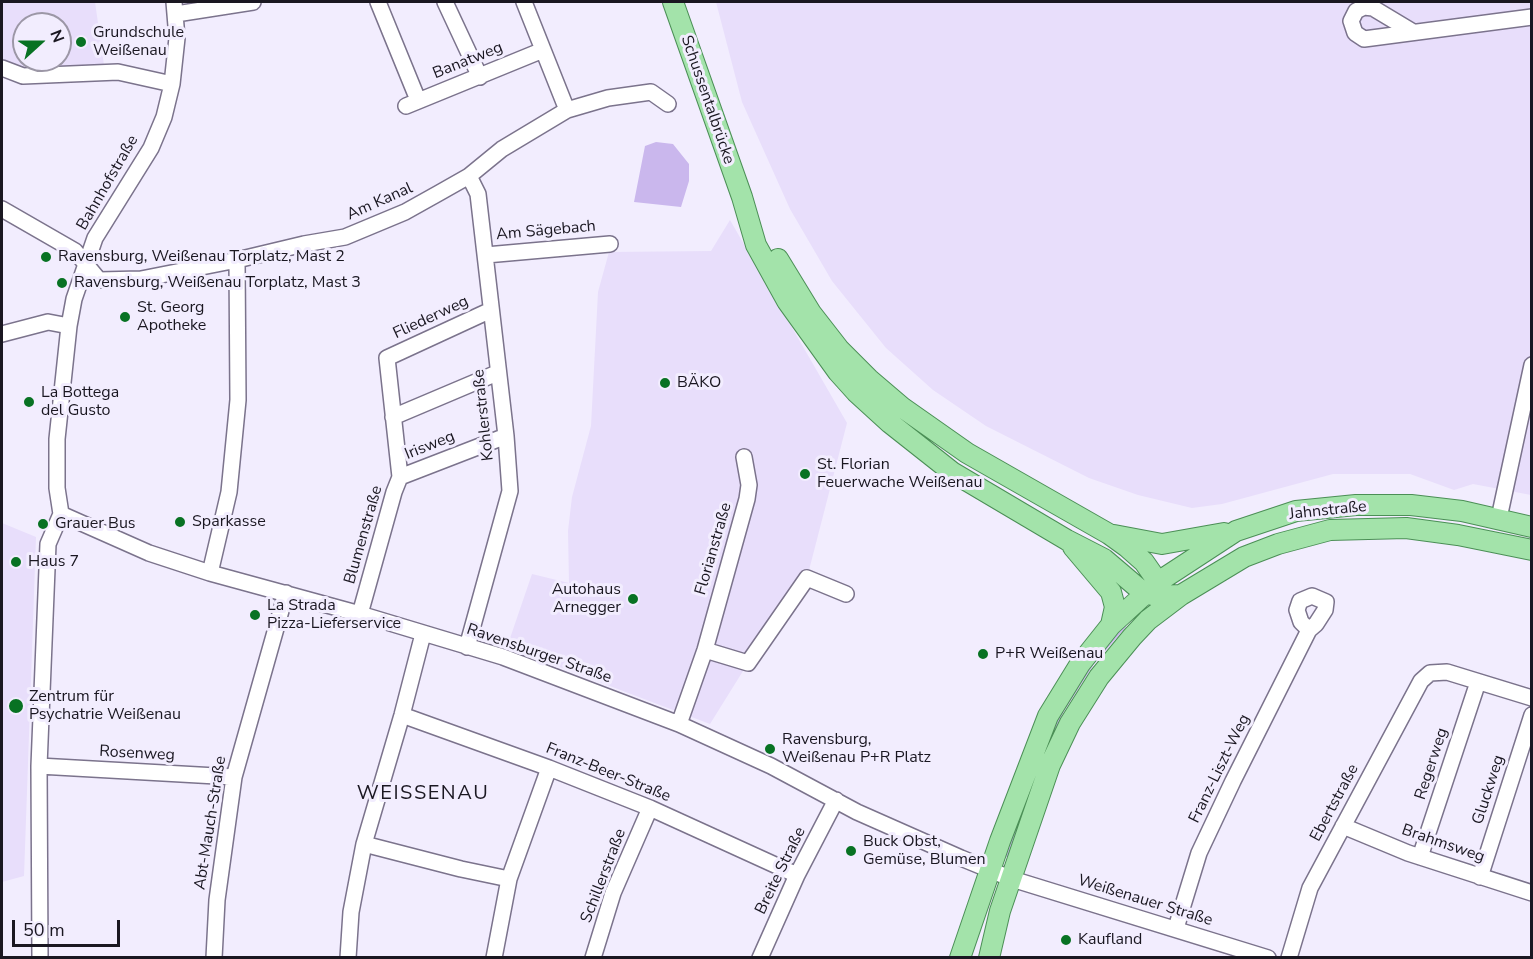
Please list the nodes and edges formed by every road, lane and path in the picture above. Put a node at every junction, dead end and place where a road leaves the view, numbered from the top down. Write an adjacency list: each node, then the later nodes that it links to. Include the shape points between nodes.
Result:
1 (253, 2): 6 (street)
2 (378, 2): 11 (street, Banatweg, via 412,103)
3 (445, 2): 11 (street)
4 (524, 2): 9 (street)
5 (673, 2): 16 (main road, Schussentalbrücke)
6 (175, 8): 12 (street, Bahnhofstraße, via 177,39)
7 (1532, 17): 8 (street)
8 (1413, 32)
9 (543, 50): 11 (street, Banatweg); 14 (street)
10 (2, 68): 12 (street, via 23,76 118,72)
11 (480, 77)
12 (172, 84): 21 (street, Bahnhofstraße, via 151,148 106,217)
13 (668, 104): 14 (street, Am Kanal, via 651,92 608,98)
14 (567, 110): 15 (street, Am Kanal, via 502,149)
15 (469, 176): 19 (street, Kohlerstraße, via 478,194); 20 (street, Am Kanal, via 405,212 345,237)
16 (744, 202): 36 (main road, via 811,313 869,379 967,453); 37 (main road, via 756,245 787,301 856,392 952,472)
17 (2, 209): 21 (street, via 63,243)
18 (610, 244): 19 (street, Am Sägebach)
19 (486, 255): 22 (street, Kohlerstraße)
20 (237, 261): 21 (street, Am Kanal, via 141,279 99,280); 40 (street, via 238,400 229,492)
21 (86, 265): 23 (street, Bahnhofstraße)
22 (491, 310): 25 (street, Fliederweg); 27 (street, Kohlerstraße)
23 (69, 326): 24 (street, via 48,322); 32 (street, Bahnhofstraße, via 57,439)
24 (2, 334)
25 (387, 358): 28 (street, Blumenstraße)
26 (1532, 365): 33 (street)
27 (497, 373): 28 (street); 29 (street, Kohlerstraße)
28 (393, 417): 31 (street, Blumenstraße)
29 (506, 436): 31 (street, Irisweg); 50 (street, Kohlerstraße, via 510,491)
30 (744, 458): 51 (street, Florianstraße, via 749,485 747,499)
31 (400, 477): 45 (street, Blumenstraße)
32 (61, 514): 40 (street, Ravensburger Straße, via 148,553); 57 (street, via 48,544)
33 (1500, 518): 34 (main road, Jahnstraße); 35 (main road, Jahnstraße, via 1411,505 1356,506 1296,512); 38 (main road)
34 (1532, 527)
35 (1236, 531): 36 (main road, via 1162,544); 41 (main road, Jahnstraße)
36 (1109, 534): 41 (main road, via 1144,562)
37 (1067, 540): 41 (main road); 47 (main road, via 1111,592 1115,607)
38 (1495, 543): 39 (main road, Jahnstraße); 44 (main road, Jahnstraße, via 1406,528 1330,530 1244,557)
39 (1532, 550)
40 (210, 573): 42 (street, Ravensburger Straße)
41 (1153, 590): 44 (main road, Jahnstraße); 46 (main road); 47 (main road, Jahnstraße)
42 (286, 593): 45 (street, Ravensburger Straße); 59 (street, Abt-Mauch-Straße)
43 (846, 594): 51 (street, via 807,578 748,663)
44 (1181, 595): 46 (main road, Jahnstraße)
45 (360, 614): 49 (street, Ravensburger Straße)
46 (1148, 620): 69 (main road, Jahnstraße, via 1099,677 1070,723 1050,765)
47 (1111, 625): 65 (main road, Jahnstraße, via 1080,664 1048,716)
48 (1309, 630): 71 (street, Franz-Liszt-Weg, via 1199,853)
49 (423, 634): 50 (street, Ravensburger Straße); 54 (street)
50 (467, 647): 56 (street, Ravensburger Straße)
51 (705, 650): 56 (street, Florianstraße)
52 (1478, 681): 53 (street); 62 (street, Ebertstraße, via 1447,672 1430,673 1421,681); 64 (street, Regerweg)
53 (1532, 698)
54 (402, 715): 58 (street, Franz-Beer-Straße); 63 (street)
55 (1532, 715): 67 (street, Gluckweg)
56 (679, 724): 60 (street, Ravensburger Straße)
57 (39, 766): 59 (street, Rosenweg); 72 (street)
58 (549, 768): 61 (street, Franz-Beer-Straße); 68 (street)
59 (234, 777): 73 (street, Abt-Mauch-Straße, via 217,900)
60 (836, 800): 65 (street, Ravensburger Straße); 66 (street, Breite Straße)
61 (650, 808): 66 (street, Franz-Beer-Straße); 76 (street, Schillerstraße, via 613,893)
62 (1343, 826): 64 (street, Brahmsweg); 81 (street, Ebertstraße, via 1310,888)
63 (364, 844): 68 (street); 74 (street, via 351,912)
64 (1420, 857): 67 (street, Brahmsweg)
65 (990, 870): 69 (street); 78 (main road, Jahnstraße)
66 (798, 875): 77 (street, Breite Straße)
67 (1480, 877): 70 (street, Brahmsweg)
68 (509, 879): 75 (street)
69 (1012, 879): 71 (street, Weißenauer Straße); 79 (main road, Jahnstraße)
70 (1532, 893)
71 (1176, 928): 80 (street, Weißenauer Straße)
72 (40, 957)
73 (214, 957)
74 (348, 957)
75 (494, 957)
76 (594, 957)
77 (760, 957)
78 (960, 957)
79 (989, 957)
80 (1268, 957)
81 (1289, 957)

